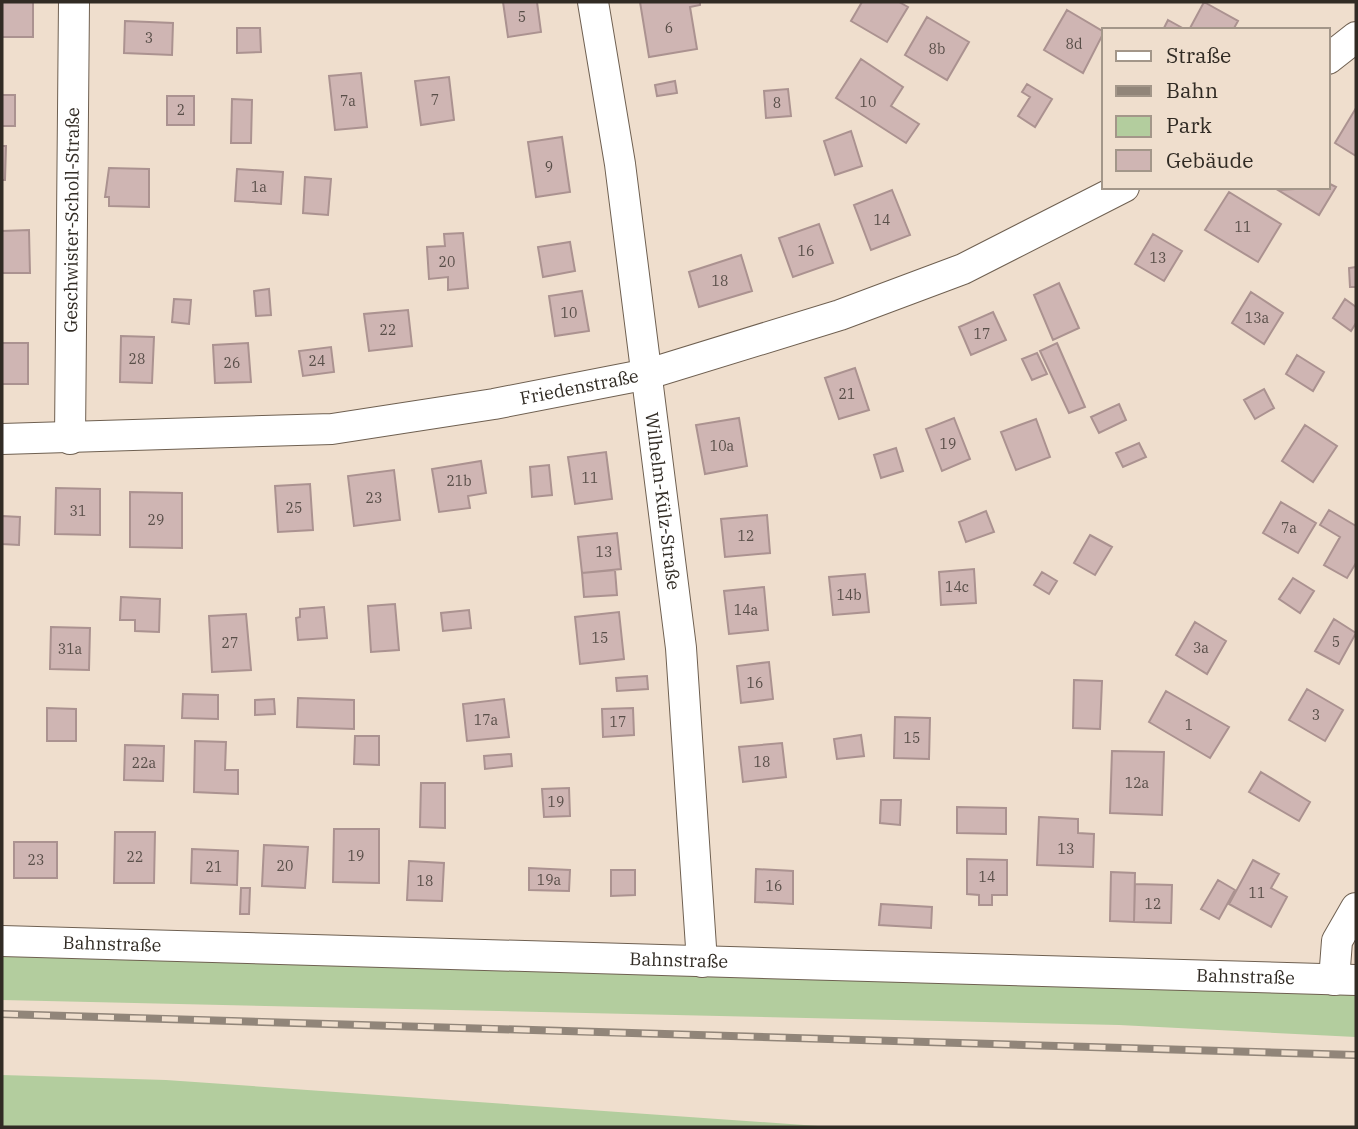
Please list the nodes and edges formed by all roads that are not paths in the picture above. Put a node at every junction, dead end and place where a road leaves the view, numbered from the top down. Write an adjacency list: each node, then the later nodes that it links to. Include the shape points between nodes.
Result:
1 (74, 2): 8 (street, Geschwister-Scholl-Straße)
2 (593, 2): 6 (street, Wilhelm-Külz-Straße)
3 (1356, 37): 4 (street)
4 (1330, 57)
5 (1120, 189): 6 (street, Friedenstraße, via 963,269 840,315)
6 (648, 374): 8 (street, Friedenstraße, via 332,429); 11 (street, Wilhelm-Külz-Straße, via 681,648)
7 (2, 439): 8 (street, Friedenstraße)
8 (70, 439)
9 (1356, 908): 12 (street, via 1337,941)
10 (2, 942): 11 (street, Bahnstraße)
11 (702, 962): 12 (street, Bahnstraße)
12 (1345, 980)

